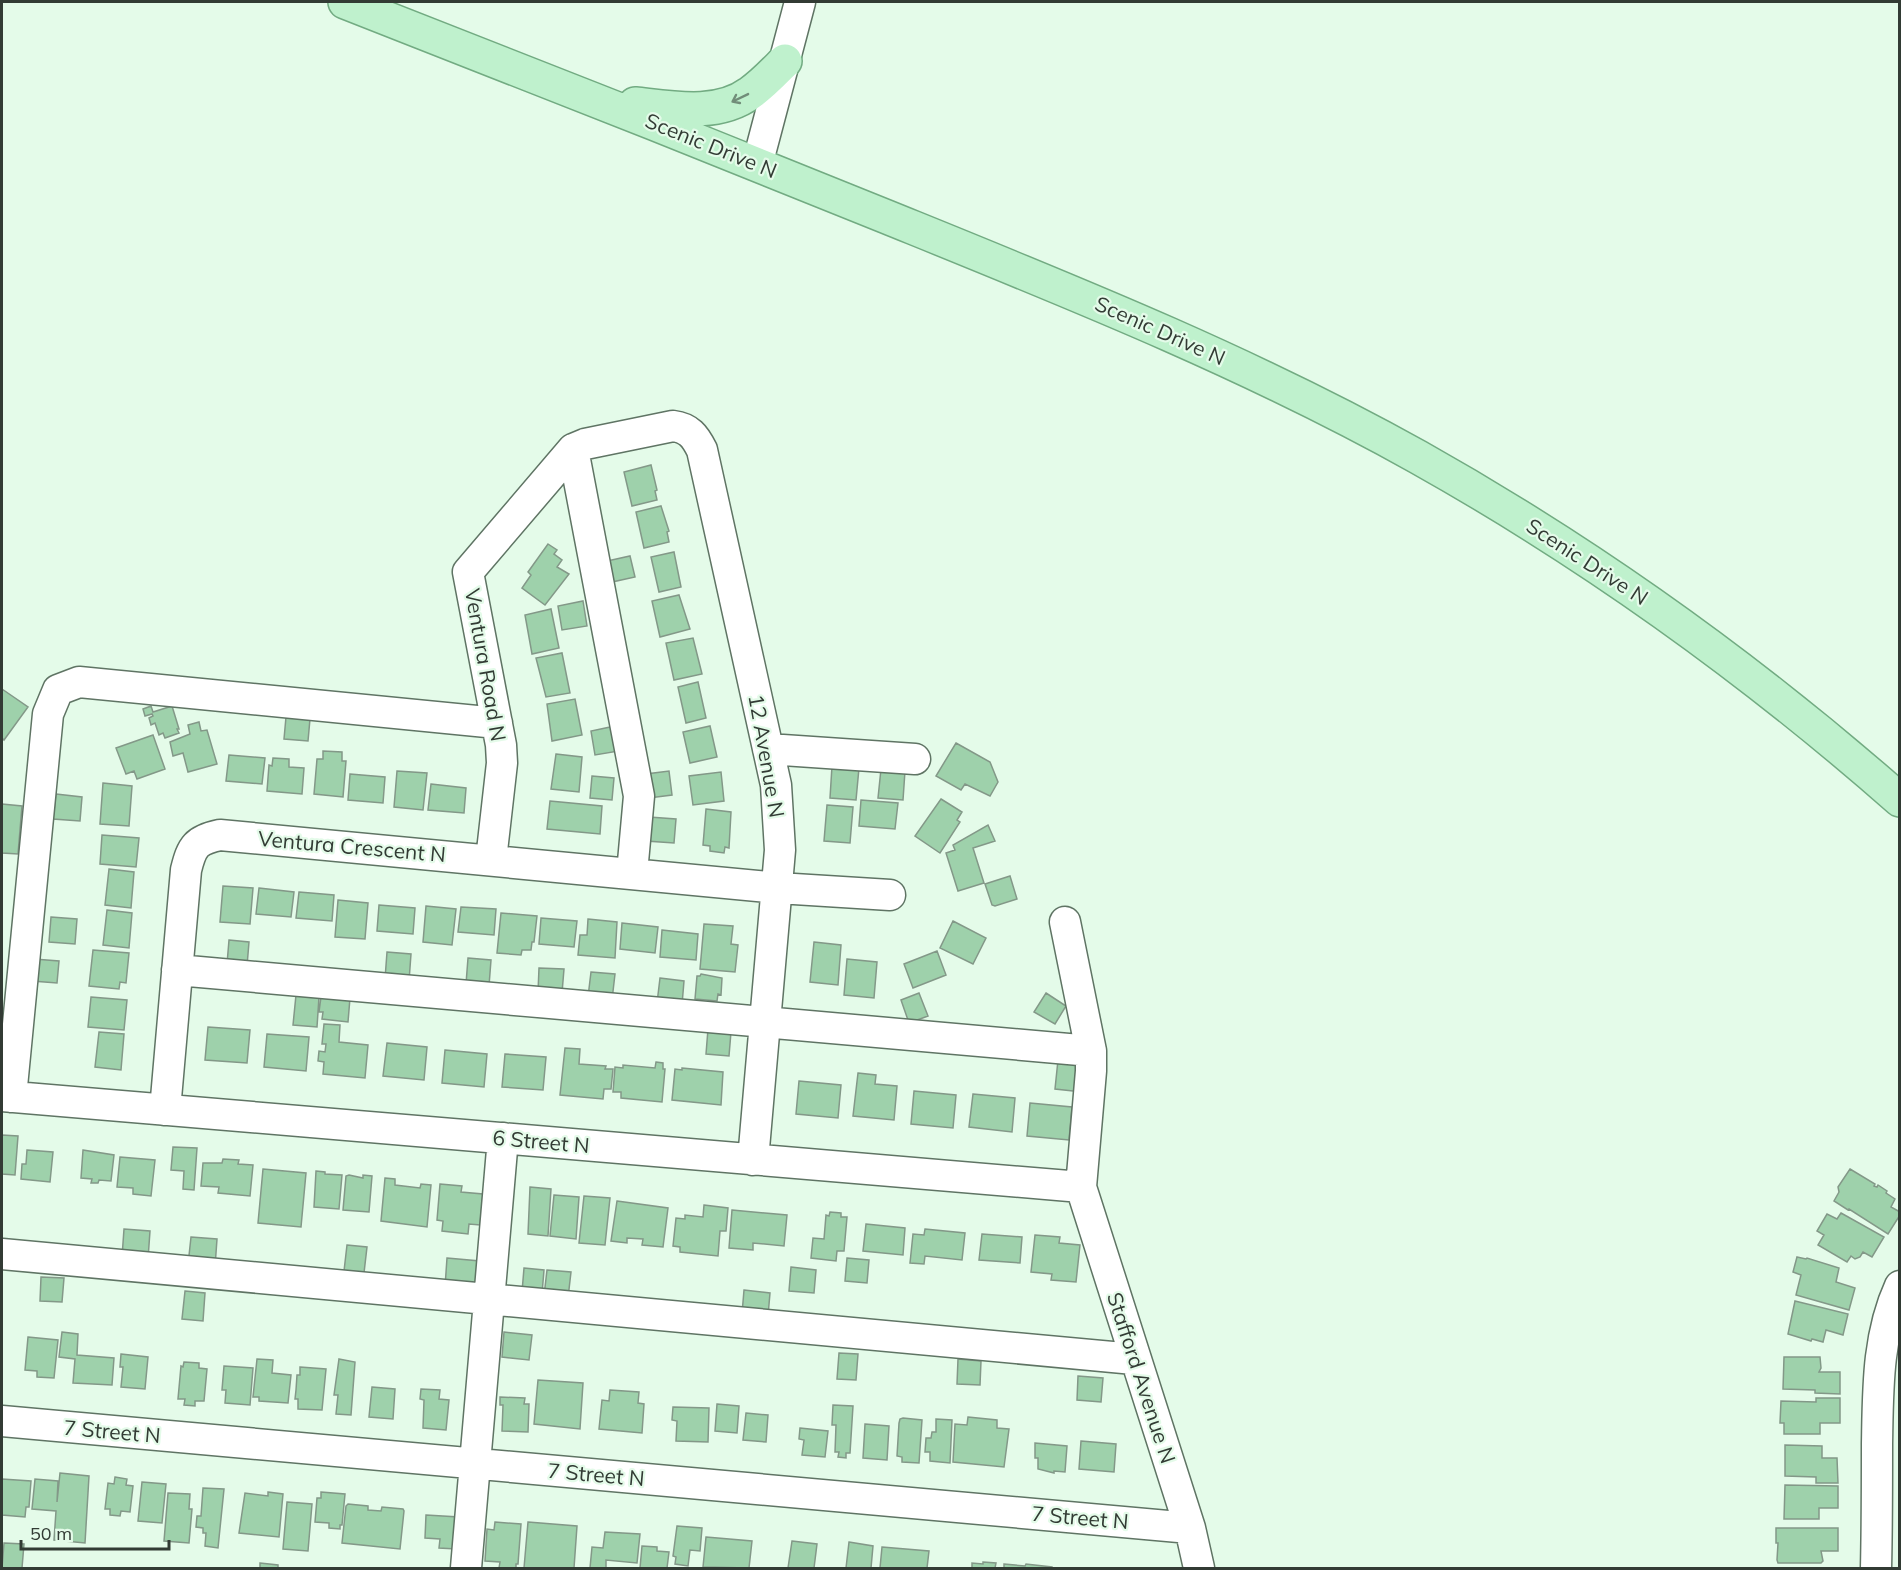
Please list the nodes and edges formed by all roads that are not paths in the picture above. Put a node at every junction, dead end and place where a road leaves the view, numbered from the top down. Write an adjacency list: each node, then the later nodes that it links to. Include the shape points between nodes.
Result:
1 (345, 2): 4 (main road, Scenic Drive N)
2 (800, 2): 3 (street)
3 (785, 61): 4 (main road, one-way to 4, via 748,95 712,108); 5 (street)
4 (598, 99): 5 (main road, Scenic Drive N)
5 (757, 165): 10 (main road, Scenic Drive N, via 1167,332 1418,457 1620,580 1769,690)
6 (573, 449): 7 (street, Ventura Road N, via 468,572); 8 (street, 12 Avenue N, via 673,426 691,432 702,450); 12 (street, via 639,796)
7 (496, 723): 11 (street, Ventura Road N, via 502,763); 19 (street, via 79,682 58,690 48,714)
8 (768, 749): 9 (street); 13 (street, 12 Avenue N, via 779,819)
9 (915, 759)
10 (1899, 800)
11 (492, 860): 12 (street, Ventura Crescent N); 16 (street, Ventura Crescent N, via 208,837 199,841 190,854 186,870)
12 (632, 873): 13 (street, Ventura Crescent N)
13 (778, 888): 14 (street, Ventura Crescent N); 17 (street, 12 Avenue N)
14 (890, 896)
15 (1065, 922): 18 (street)
16 (177, 970): 17 (street); 20 (street, Ventura Crescent N)
17 (766, 1023): 18 (street); 22 (street, 12 Avenue N)
18 (1091, 1051): 23 (street)
19 (6, 1096): 20 (street, 6 Street N)
20 (165, 1110): 21 (street, 6 Street N)
21 (503, 1138): 22 (street, 6 Street N); 26 (street)
22 (753, 1160): 23 (street, 6 Street N)
23 (1081, 1187): 27 (street, Stafford Avenue N)
24 (2, 1254): 26 (street)
25 (1899, 1286): 33 (street, via 1884,1330 1878,1379)
26 (489, 1301): 27 (street); 29 (street)
27 (1134, 1359): 30 (street, Stafford Avenue N)
28 (2, 1421): 29 (street, 7 Street N)
29 (475, 1465): 30 (street, 7 Street N); 31 (street)
30 (1190, 1528): 32 (street, Stafford Avenue N)
31 (466, 1569)
32 (1199, 1569)
33 (1876, 1569)

